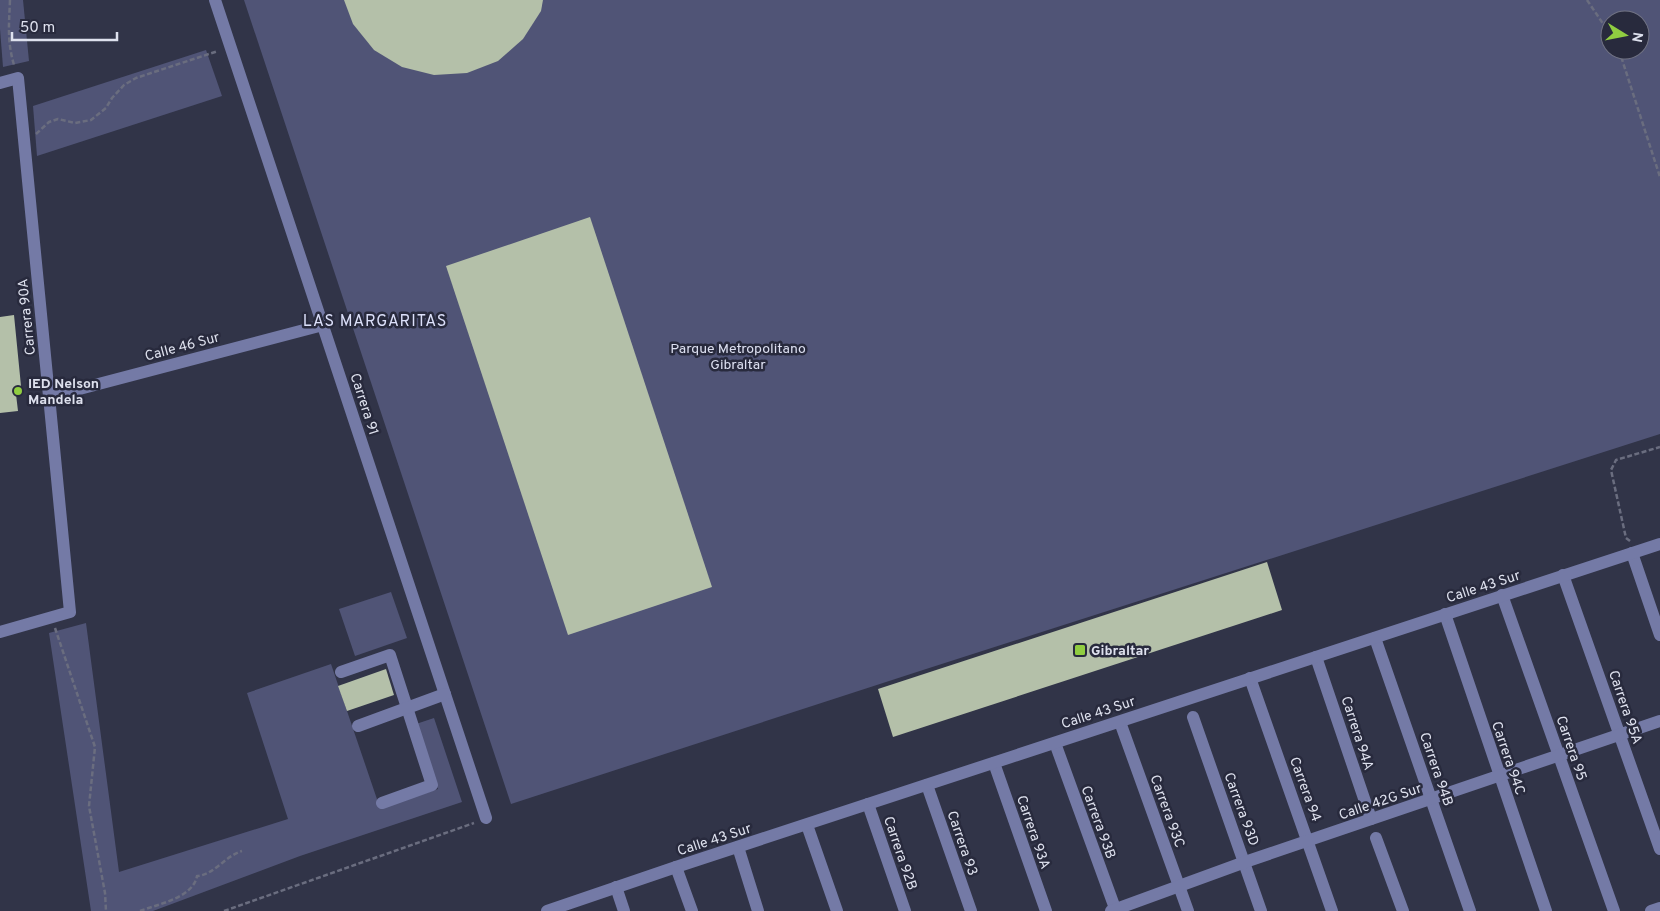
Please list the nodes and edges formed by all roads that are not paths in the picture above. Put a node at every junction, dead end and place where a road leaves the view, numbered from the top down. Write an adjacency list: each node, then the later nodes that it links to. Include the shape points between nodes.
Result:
1 (215, 0): 3 (street, Carrera 91)
2 (0, 83): 4 (street, Carrera 90A, via 18,78)
3 (323, 325): 4 (street, Calle 46 Sur); 16 (street, Carrera 91)
4 (49, 397): 10 (street, Carrera 90A, via 70,612)
5 (1660, 544): 6 (street, Calle 43 Sur)
6 (1632, 547): 7 (street, Calle 43 Sur); 11 (street)
7 (1563, 575): 8 (street, Calle 43 Sur); 22 (street, Carrera 95A)
8 (1502, 595): 9 (street, Calle 43 Sur); 24 (street, Carrera 95)
9 (1445, 614): 12 (street, Calle 43 Sur); 26 (street, Carrera 94C)
10 (0, 632)
11 (1660, 635)
12 (1375, 638): 13 (street, Calle 43 Sur); 28 (street, Carrera 94B)
13 (1316, 657): 15 (street, Calle 43 Sur); 32 (street, Carrera 94A)
14 (341, 672): 17 (street, via 390,655)
15 (1250, 678): 20 (street, Calle 43 Sur); 35 (street, Carrera 94)
16 (445, 694): 17 (street); 31 (street, Carrera 91)
17 (407, 708): 21 (street); 29 (street, via 432,785)
18 (1193, 717): 38 (street, Carrera 93D)
19 (1660, 721): 22 (street, Calle 42G Sur)
20 (1120, 722): 23 (street, Calle 43 Sur); 40 (street, Carrera 93C)
21 (358, 726)
22 (1620, 735): 24 (street, Calle 42G Sur); 37 (street, Carrera 95A)
23 (1055, 743): 25 (street, Calle 43 Sur); 51 (street, Carrera 93B)
24 (1559, 756): 26 (street, Calle 42G Sur); 58 (street, Carrera 95)
25 (994, 763): 27 (street, Calle 43 Sur); 50 (street, Carrera 93A)
26 (1500, 777): 28 (street, Calle 42G Sur); 57 (street, Carrera 94C)
27 (927, 785): 30 (street, Calle 43 Sur); 49 (street, Carrera 93)
28 (1432, 799): 32 (street, Calle 42G Sur); 56 (street, Carrera 94B)
29 (382, 803)
30 (868, 804): 33 (street, Calle 43 Sur); 48 (street, Carrera 92B)
31 (486, 818)
32 (1371, 819): 35 (street, Calle 42G Sur)
33 (807, 824): 36 (street, Calle 43 Sur); 47 (street)
34 (1376, 838): 55 (street)
35 (1308, 841): 38 (street, Calle 42G Sur); 54 (street, Carrera 94)
36 (738, 847): 39 (street, Calle 43 Sur); 46 (street)
37 (1660, 849)
38 (1245, 862): 40 (street, Calle 42G Sur); 53 (street, Carrera 93D)
39 (676, 867): 41 (street, Calle 43 Sur); 45 (street)
40 (1179, 886): 51 (street, Calle 42G Sur); 52 (street, Carrera 93C)
41 (616, 887): 43 (street, Calle 43 Sur); 44 (street)
42 (1660, 908): 59 (street)
43 (555, 910)
44 (624, 911)
45 (692, 911)
46 (758, 911)
47 (837, 911)
48 (905, 911)
49 (972, 911)
50 (1046, 911)
51 (1114, 911)
52 (1188, 911)
53 (1261, 911)
54 (1332, 911)
55 (1403, 911)
56 (1470, 911)
57 (1546, 911)
58 (1614, 911)
59 (1652, 911)

